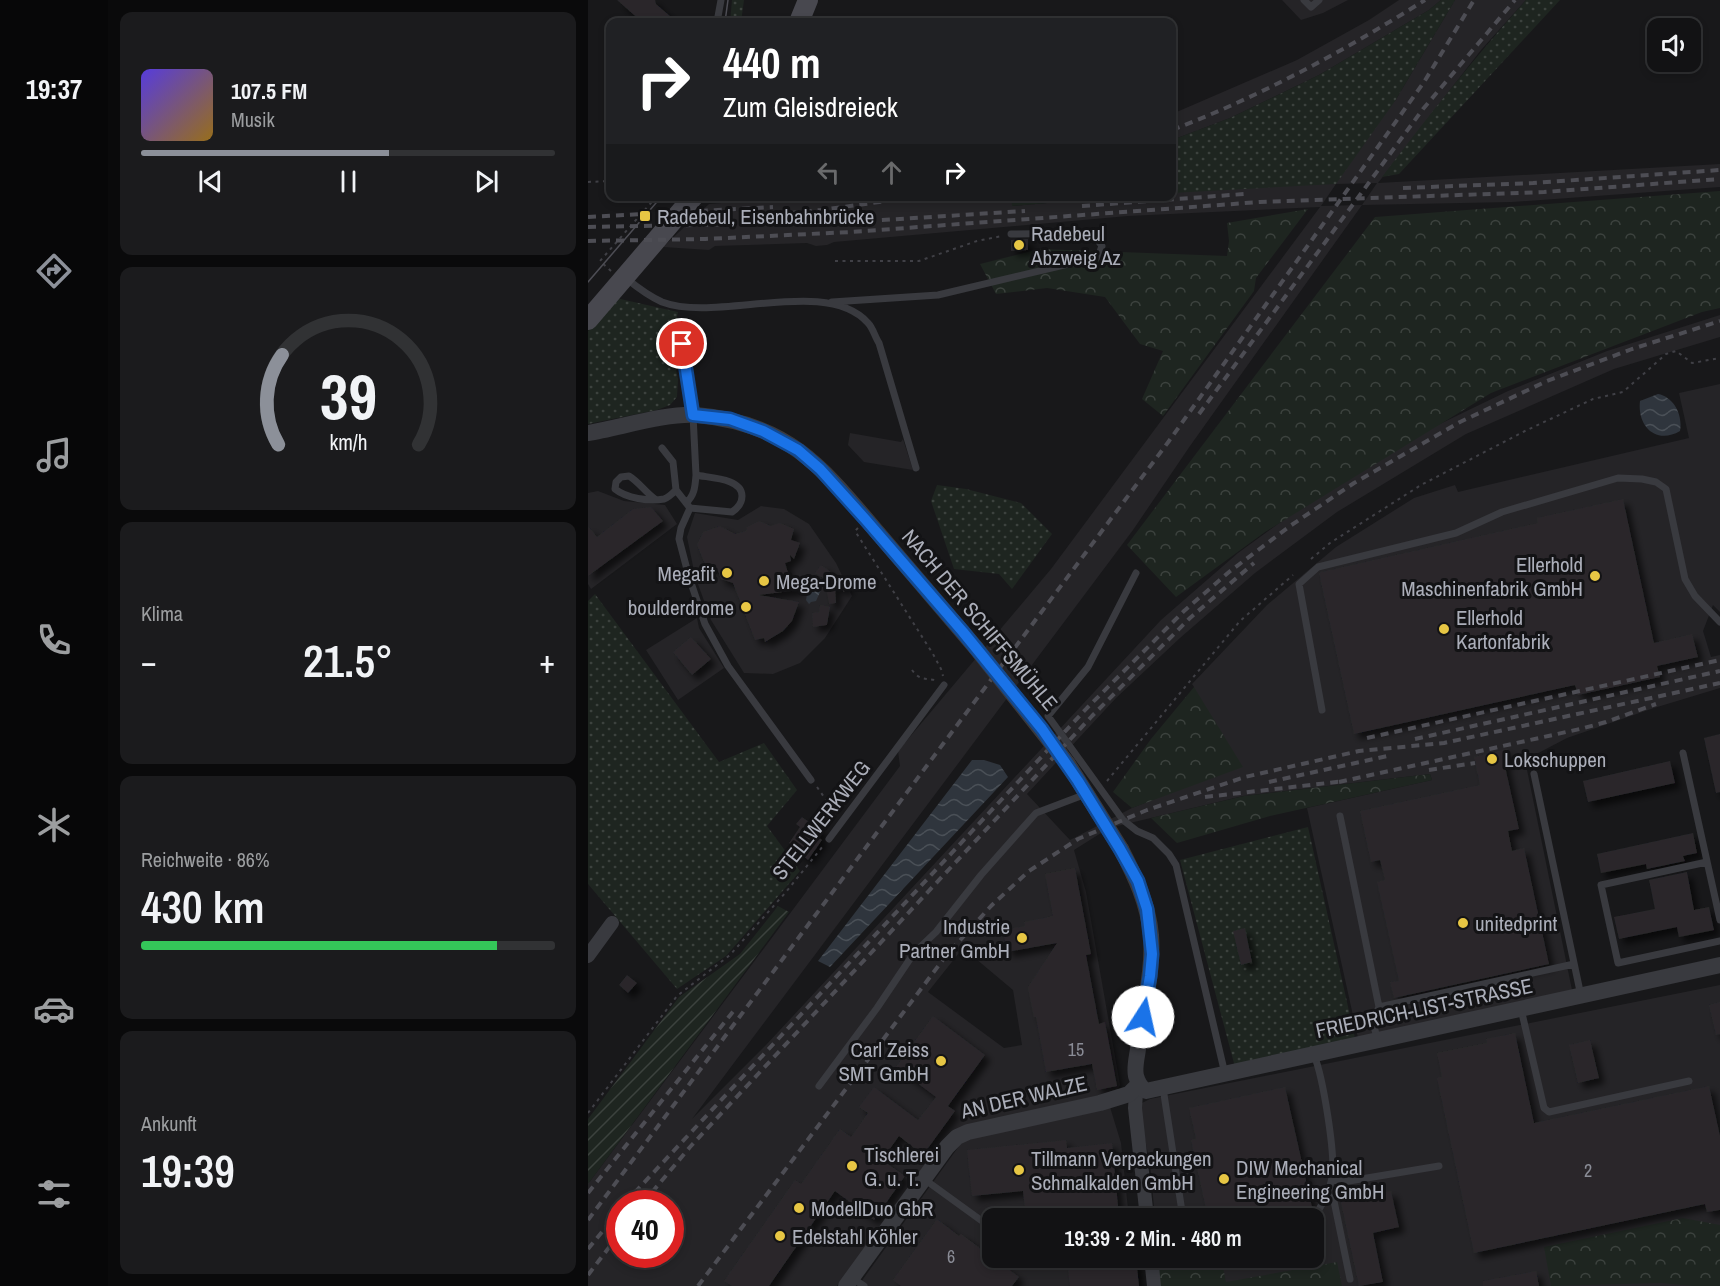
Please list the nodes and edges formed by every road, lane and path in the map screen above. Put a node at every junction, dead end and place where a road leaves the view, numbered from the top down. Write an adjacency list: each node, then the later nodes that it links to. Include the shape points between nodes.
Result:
1 (721, 0): 5 (lane)
2 (808, 0): 6 (main road)
3 (1304, 0): 4 (lane, via 1311,7)
4 (1319, 0)
5 (718, 18)
6 (801, 18)
7 (606, 181): 8 (path)
8 (588, 182)
9 (653, 201): 13 (path, via 600,261)
10 (690, 201): 13 (main road)
11 (1011, 234): 12 (path, via 920,261); 14 (lane, via 1082,233 1096,238 1102,246 1098,257 938,295)
12 (835, 261)
13 (624, 279): 14 (lane, via 663,302 682,305); 15 (main road)
14 (823, 303): 21 (lane, via 845,307 869,324 886,366)
15 (588, 320)
16 (682, 344): 18 (lane)
17 (1720, 358): 27 (path, via 1692,363 1676,351 1666,354 1623,392 1583,404 1421,485 1330,543)
18 (693, 415): 19 (street, NACH DER SCHIFFSMÜHLE); 22 (lane); 26 (street, NACH DER SCHIFFSMÜHLE, via 730,419 798,450)
19 (588, 433)
20 (662, 448): 23 (lane, via 674,462)
21 (916, 468)
22 (696, 475): 25 (lane); 25 (lane, via 738,485 742,499 732,512)
23 (676, 490): 24 (lane, via 666,499); 25 (lane)
24 (655, 499): 24 (lane, via 622,495 615,489 616,482 629,476)
25 (688, 505): 36 (lane, via 679,540 705,624 728,666)
26 (866, 520): 32 (path, via 855,531 933,654); 55 (street, NACH DER SCHIFFSMÜHLE, bridge, via 976,648 1068,764 1138,881 1150,933 1150,976 1136,1070)
27 (1312, 559)
28 (1136, 573): 37 (lane, NACH DER SCHIFFSMÜHLE, via 1088,667 1048,716)
29 (1294, 574): 37 (path, via 1240,621)
30 (1720, 622): 33 (lane, via 1685,579 1666,489 1656,482 1618,478 1502,512 1456,533 1317,567 1299,584)
31 (912, 670): 32 (path, via 924,680 934,679)
32 (944, 685): 39 (lane, STELLWERKWEG)
33 (1322, 710)
34 (1683, 753): 41 (lane)
35 (1534, 774): 46 (lane)
36 (811, 780): 39 (path)
37 (1100, 789): 53 (lane, NACH DER SCHIFFSMÜHLE, via 1123,820 1153,838 1176,865); 56 (lane, via 1036,813 914,953)
38 (1340, 816): 49 (lane)
39 (844, 819): 40 (lane, STELLWERKWEG)
40 (829, 839): 58 (path, STELLWERKWEG, via 730,955 677,996)
41 (1707, 862): 42 (lane); 44 (lane, via 1601,885 1618,963)
42 (1720, 920)
43 (612, 923): 45 (street)
44 (1720, 941)
45 (588, 956)
46 (1574, 964): 48 (lane); 49 (lane)
47 (1720, 965): 48 (street, FRIEDRICH-LIST-STRASSE)
48 (1581, 996): 50 (street, FRIEDRICH-LIST-STRASSE)
49 (1379, 1007): 51 (lane, via 1372,1021)
50 (1521, 1010): 51 (street, FRIEDRICH-LIST-STRASSE); 54 (lane, via 1544,1108 1550,1112)
51 (1377, 1041): 52 (street, FRIEDRICH-LIST-STRASSE)
52 (1314, 1055): 53 (street, FRIEDRICH-LIST-STRASSE); 61 (lane, via 1325,1107)
53 (1225, 1075): 57 (street, FRIEDRICH-LIST-STRASSE)
54 (1689, 1081)
55 (1139, 1084): 57 (street, FRIEDRICH-LIST-STRASSE, via 1146,1091); 60 (street, AN DER WALZE, via 1129,1094 968,1132 947,1147); 63 (street, NACH DER SCHIFFSMÜHLE, via 1135,1107)
56 (819, 1086)
57 (1163, 1088): 64 (lane)
58 (588, 1113)
59 (1439, 1166): 61 (lane, via 1343,1182)
60 (924, 1179): 66 (lane); 69 (street, AN DER WALZE)
61 (1332, 1179): 62 (lane)
62 (1328, 1195): 65 (lane); 68 (lane, via 1334,1201)
63 (1146, 1208)
64 (1181, 1208)
65 (1320, 1208)
66 (982, 1222)
67 (1152, 1268): 70 (street)
68 (1350, 1279)
69 (854, 1283)
70 (1154, 1286)

